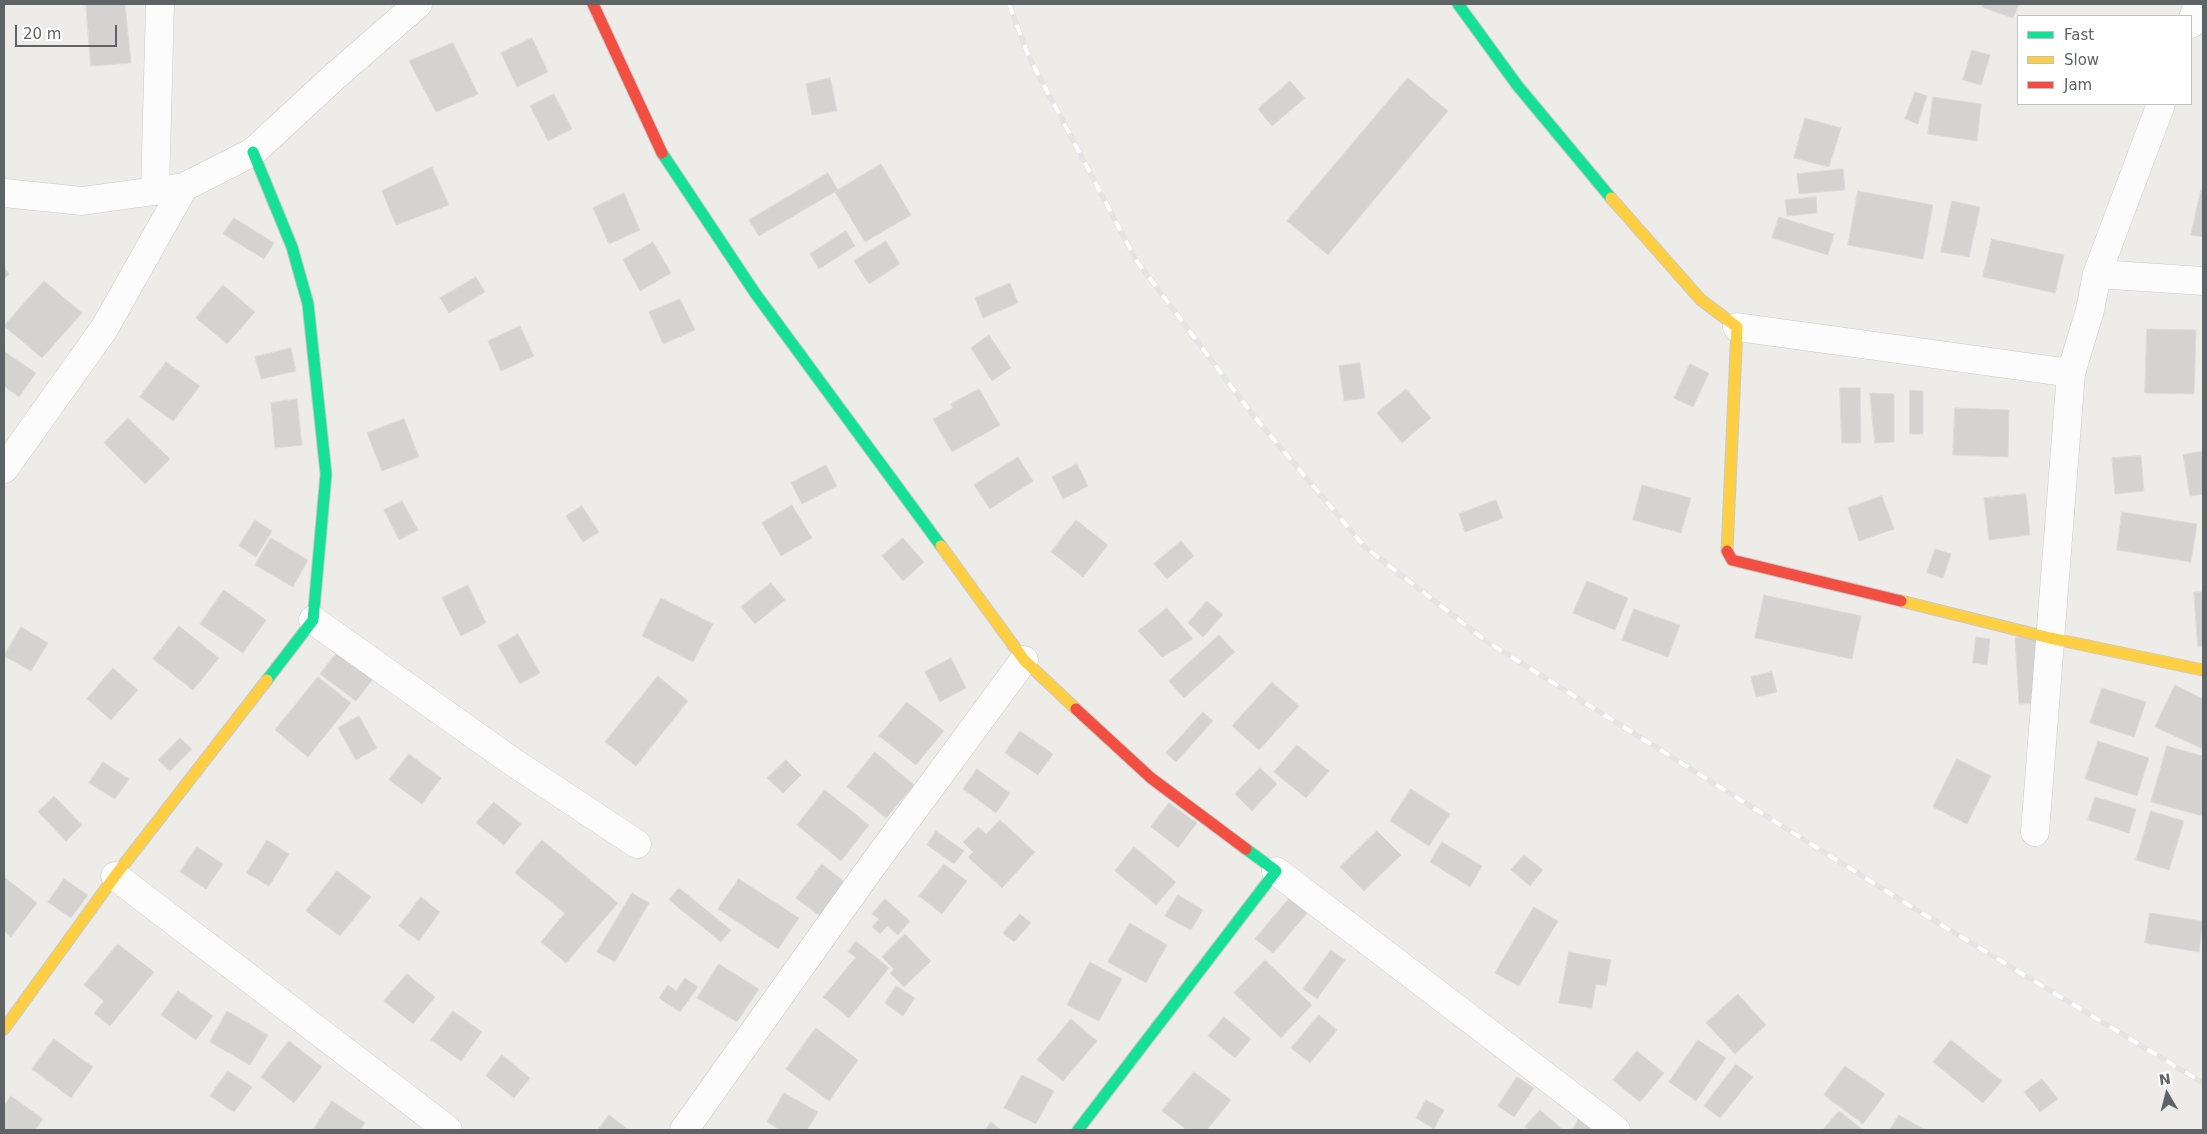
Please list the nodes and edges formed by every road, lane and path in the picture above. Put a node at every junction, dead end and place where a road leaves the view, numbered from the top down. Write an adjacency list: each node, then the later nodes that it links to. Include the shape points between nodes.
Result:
1 (160, 4): 10 (street)
2 (418, 4): 8 (street)
3 (593, 4): 19 (street, via 657,146 754,293)
4 (1458, 4): 14 (street, via 1517,85 1584,168 1701,300)
5 (2198, 4): 6 (street)
6 (2192, 21)
7 (2161, 105): 12 (street)
8 (253, 152): 9 (street); 17 (street, via 292,247 308,304 326,474)
9 (184, 187): 10 (street); 16 (street, via 104,329)
10 (155, 191): 11 (street, via 82,201)
11 (4, 193)
12 (2097, 274): 13 (street); 15 (street)
13 (2203, 281)
14 (1737, 327): 15 (street); 18 (street, via 1726,548 1732,560)
15 (2071, 373): 18 (street)
16 (4, 469)
17 (313, 620): 22 (street, via 510,760); 24 (street)
18 (2050, 638): 20 (street); 21 (street)
19 (1024, 660): 23 (street, via 1151,778); 27 (street, via 866,873)
20 (2203, 670)
21 (2035, 832)
22 (637, 844)
23 (1276, 871): 28 (street); 29 (street)
24 (115, 876): 25 (street); 26 (street)
25 (4, 1029)
26 (448, 1130)
27 (684, 1130)
28 (1078, 1130)
29 (1616, 1130)

